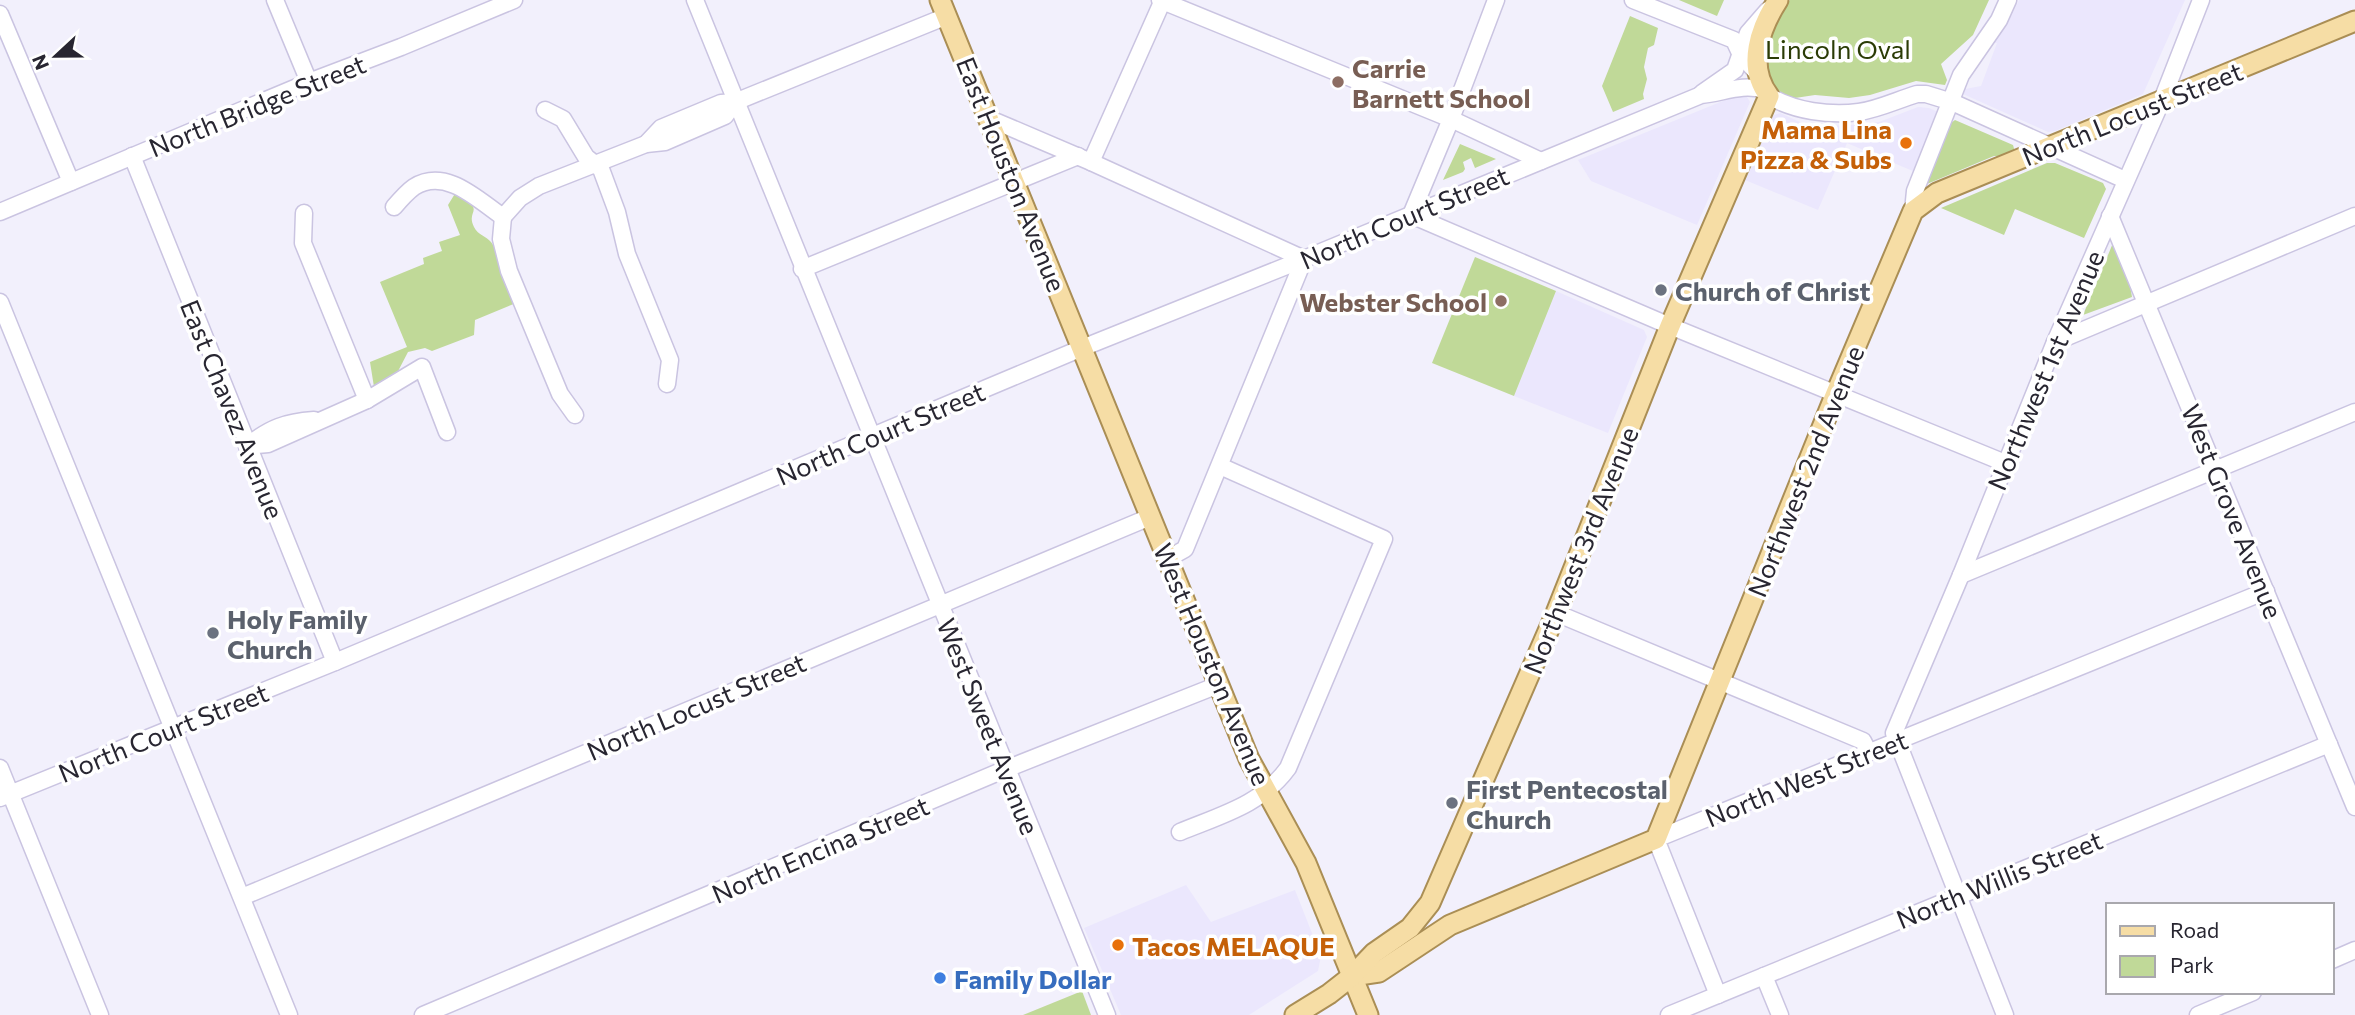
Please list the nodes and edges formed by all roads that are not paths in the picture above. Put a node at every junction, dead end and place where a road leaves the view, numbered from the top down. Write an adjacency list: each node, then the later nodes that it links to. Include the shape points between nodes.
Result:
1 (275, 0): 14 (street)
2 (514, 0): 14 (street, North Bridge Street)
3 (695, 0): 18 (street, West Sweet Avenue)
4 (1162, 0): 22 (street); 25 (street)
5 (1496, 0): 22 (street)
6 (1633, 0): 13 (street)
7 (1778, 0): 13 (street); 15 (main road, via 1759,41)
8 (2008, 0): 19 (street, via 1961,75)
9 (2201, 0): 17 (street, Northwest 1st Avenue)
10 (944, 8): 18 (street); 21 (main road, East Houston Avenue)
11 (0, 14): 30 (street)
12 (2355, 21): 17 (main road, North Locust Street)
13 (1741, 43): 15 (street); 16 (street, via 1735,70)
14 (309, 82): 24 (street, North Bridge Street)
15 (1764, 87): 16 (street, North Court Street, via 1743,86); 19 (street, via 1781,104 1843,113 1917,94); 43 (main road, Northwest 3rd Avenue)
16 (1700, 95): 26 (street, North Court Street)
17 (2162, 100): 23 (main road, North Locust Street); 29 (street, Northwest 1st Avenue)
18 (735, 102): 27 (street, via 725,116 665,142 646,144); 40 (street, West Sweet Avenue)
19 (1952, 102): 23 (street); 32 (street, Northwest 2nd Avenue, via 1915,191)
20 (545, 110): 27 (street, via 563,120)
21 (990, 119): 25 (street); 28 (main road, East Houston Avenue)
22 (1451, 119): 26 (street); 35 (street)
23 (2051, 147): 29 (street); 32 (main road, North Locust Street, via 1937,193)
24 (132, 156): 30 (street, North Bridge Street); 53 (street, East Chavez Avenue)
25 (1084, 159): 28 (street); 39 (street)
26 (1541, 161): 35 (street, North Court Street)
27 (594, 164): 38 (street, via 539,186); 46 (street, via 601,169 627,254 670,360)
28 (1015, 180): 40 (street); 45 (main road, East Houston Avenue)
29 (2125, 180): 36 (street, Northwest 1st Avenue)
30 (71, 182): 33 (street, North Bridge Street)
31 (394, 206): 38 (street, via 415,187 435,180 454,183)
32 (1913, 211): 47 (main road, Northwest 2nd Avenue)
33 (0, 212)
34 (304, 213): 48 (street, via 303,243)
35 (1411, 215): 39 (street, North Court Street); 43 (street)
36 (2110, 216): 42 (street, West Grove Avenue); 44 (street, Northwest 1st Avenue)
37 (2355, 216): 42 (street)
38 (503, 217): 50 (street, via 501,239 509,271 560,394)
39 (1304, 259): 45 (street, North Court Street); 55 (street)
40 (802, 269): 52 (street, West Sweet Avenue)
41 (0, 302): 66 (street)
42 (2147, 303): 44 (street); 56 (street, West Grove Avenue)
43 (1670, 326): 47 (street); 62 (main road, Northwest 3rd Avenue)
44 (2055, 342): 54 (street, Northwest 1st Avenue)
45 (1082, 348): 52 (street, North Court Street); 57 (main road, West Houston Avenue)
46 (667, 384)
47 (1836, 393): 54 (street); 64 (main road, Northwest 2nd Avenue)
48 (366, 400): 51 (street, via 422,367); 53 (street, via 320,420 290,422 264,432)
49 (2355, 412): 56 (street)
50 (575, 415)
51 (447, 432)
52 (871, 438): 61 (street, West Sweet Avenue); 63 (street, North Court Street)
53 (247, 446): 63 (street, East Chavez Avenue)
54 (2005, 463): 59 (street, Northwest 1st Avenue)
55 (1220, 466): 58 (street, via 1185,550); 73 (street, via 1384,539 1288,768)
56 (2216, 469): 59 (street); 60 (street, West Grove Avenue)
57 (1150, 517): 58 (main road, West Houston Avenue); 61 (street, North Locust Street)
58 (1167, 559): 65 (main road, West Houston Avenue)
59 (1961, 575): 67 (street, Northwest 1st Avenue, via 1894,733)
60 (2266, 591): 67 (street, North West Street); 68 (street, West Grove Avenue)
61 (939, 604): 72 (street, West Sweet Avenue); 79 (street, North Locust Street)
62 (1556, 613): 64 (street); 80 (main road, Northwest 3rd Avenue)
63 (335, 662): 66 (street, North Court Street)
64 (1719, 681): 69 (street, via 1863,741); 77 (main road, Northwest 2nd Avenue)
65 (1218, 685): 72 (street, North Encina Street); 73 (main road, West Houston Avenue)
66 (172, 728): 74 (street, North Court Street); 79 (street)
67 (1897, 741): 69 (street, North West Street); 78 (street)
68 (2329, 744): 71 (street, West Grove Avenue); 78 (street, North Willis Street)
69 (1868, 751): 77 (street, North West Street)
70 (0, 768): 74 (street)
71 (2348, 768): 75 (street, West Grove Avenue)
72 (1006, 769): 90 (street, North Encina Street); 91 (street, West Sweet Avenue)
73 (1266, 792): 76 (street, via 1249,804); 84 (main road, West Houston Avenue, via 1306,863)
74 (5, 796): 88 (street)
75 (2355, 807)
76 (1180, 832)
77 (1656, 839): 81 (main road, North West Street); 87 (street)
78 (1959, 896): 85 (street, North Willis Street); 96 (street)
79 (242, 897): 89 (street)
80 (1430, 903): 81 (main road, via 1433,919); 84 (main road, Northwest 3rd Avenue, via 1410,928 1374,953)
81 (1450, 925): 84 (main road, North West Street, via 1379,972)
82 (2355, 950): 83 (street)
83 (2334, 959)
84 (1352, 976): 92 (main road); 93 (main road, West Houston Avenue)
85 (1764, 976): 87 (street, North Willis Street); 95 (street)
86 (2248, 994): 97 (street)
87 (1718, 995): 94 (street, North Willis Street)
88 (100, 1015)
89 (289, 1015)
90 (423, 1015)
91 (1107, 1015)
92 (1295, 1015)
93 (1368, 1015)
94 (1670, 1015)
95 (1780, 1015)
96 (2006, 1015)
97 (2198, 1015)

